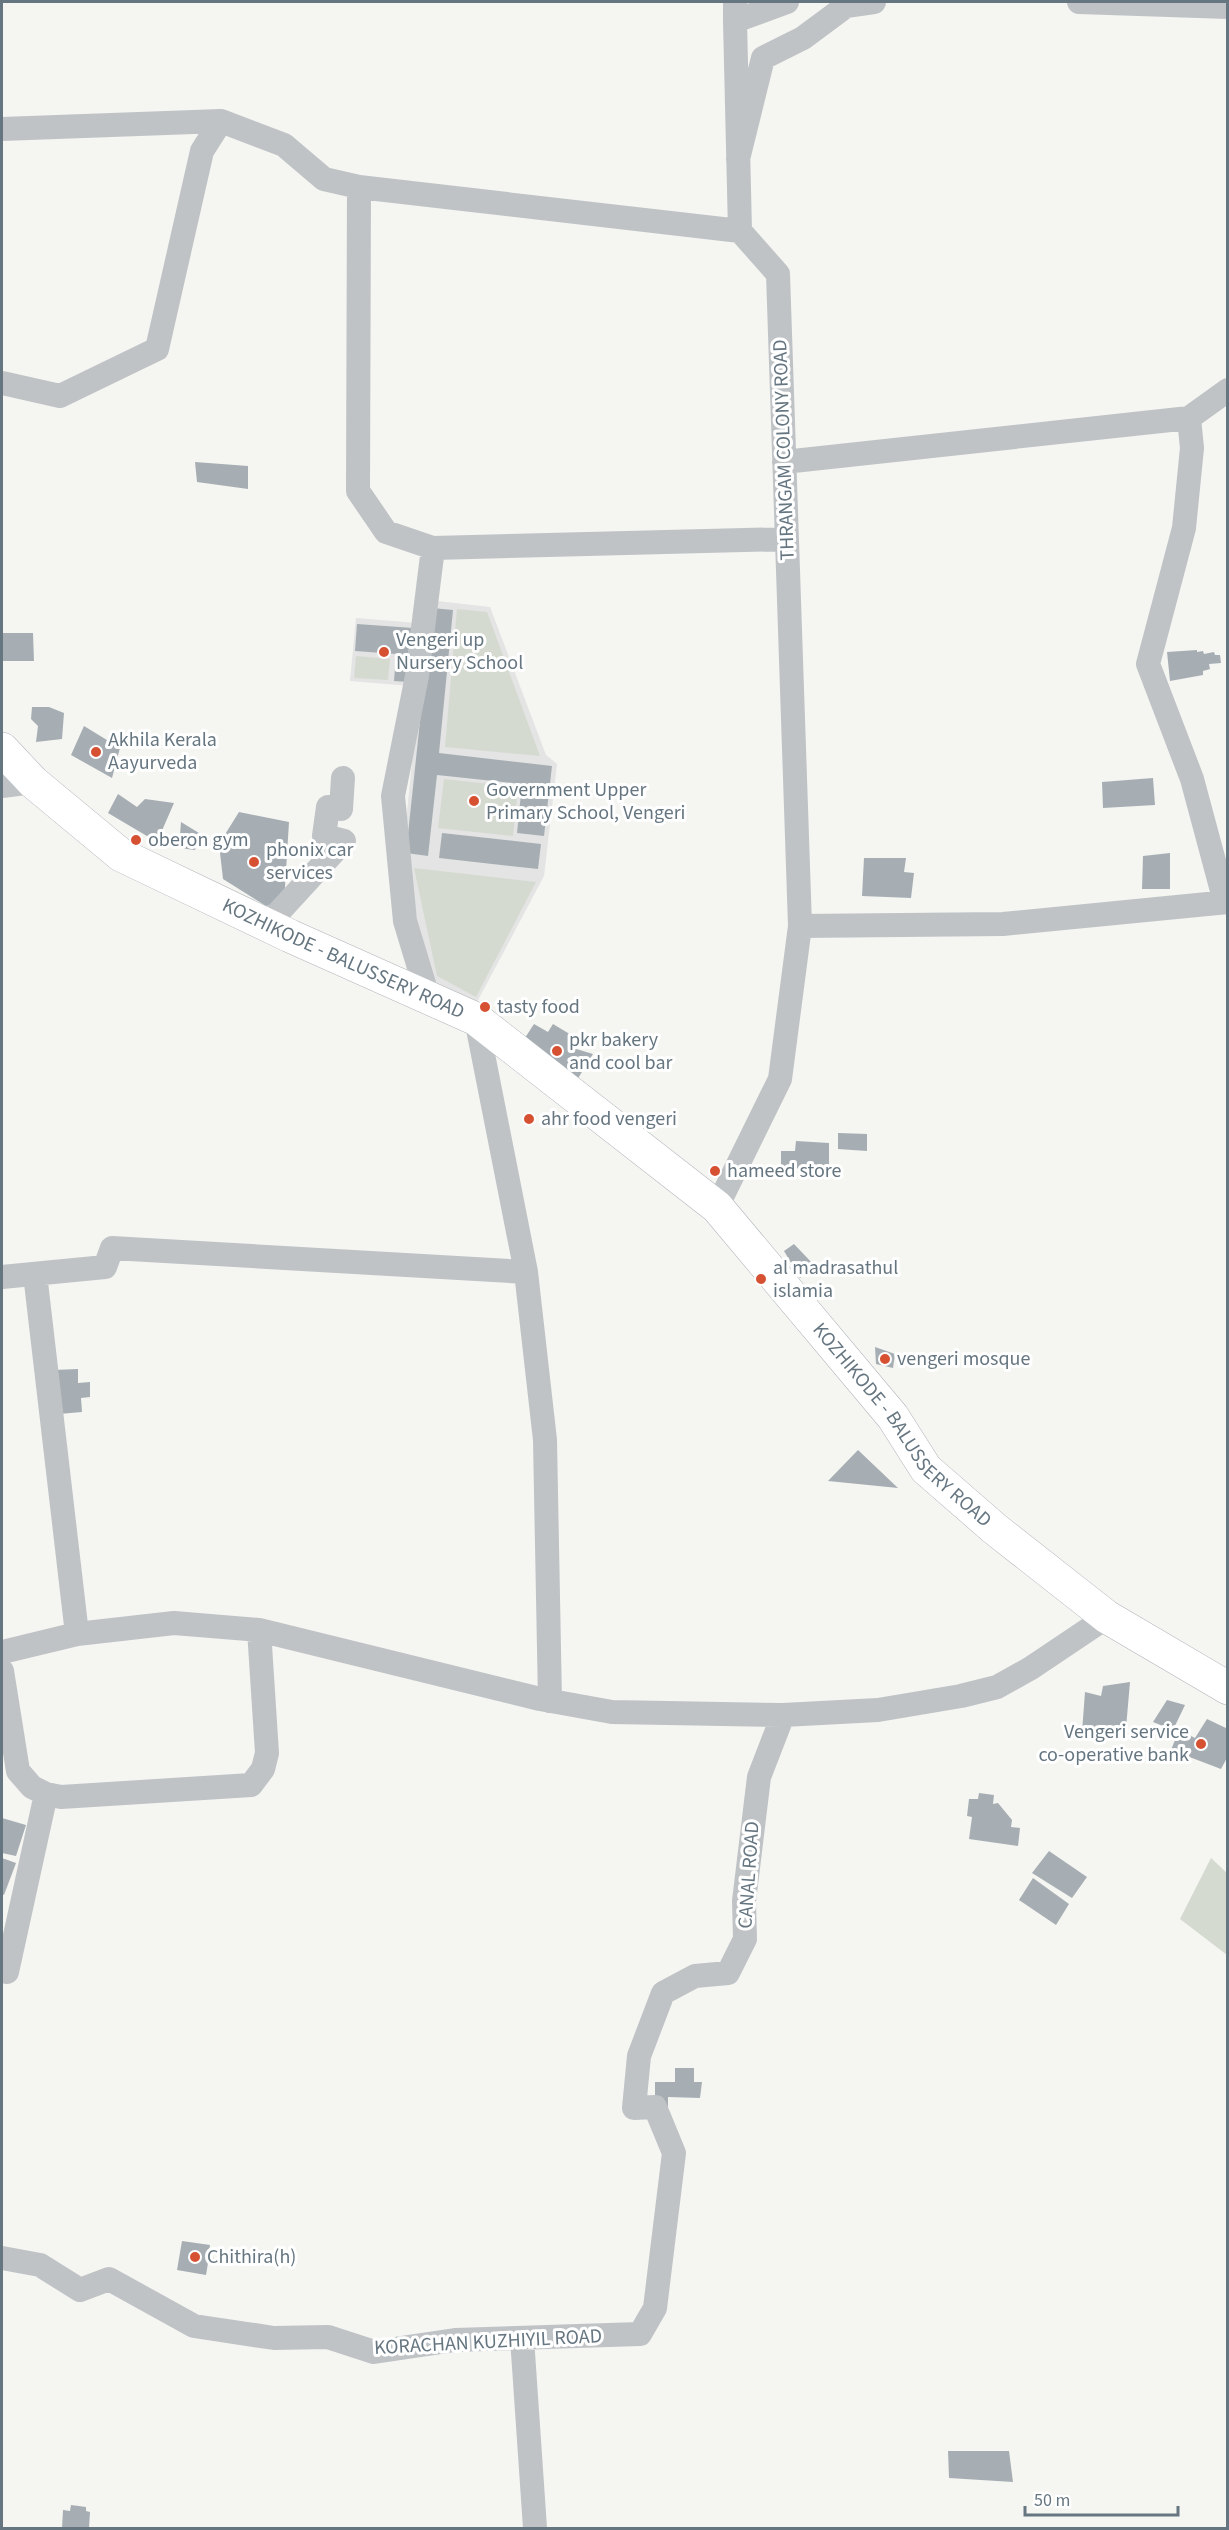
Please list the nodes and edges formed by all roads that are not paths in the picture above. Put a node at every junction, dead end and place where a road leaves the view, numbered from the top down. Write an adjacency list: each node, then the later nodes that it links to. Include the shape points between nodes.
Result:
1 (787, 2): 5 (street)
2 (874, 2): 8 (street, via 846,6 803,38 763,58)
3 (1079, 2): 4 (street)
4 (1227, 7)
5 (735, 11): 8 (street)
6 (221, 122): 7 (street); 9 (street, via 284,145 324,179); 11 (street, via 202,152 157,349 60,396)
7 (2, 129)
8 (738, 159): 10 (street)
9 (359, 187): 10 (street); 16 (street, via 358,491 386,532)
10 (740, 231): 14 (street, THRANGAM COLONY ROAD, via 778,274)
11 (2, 383)
12 (1227, 390): 13 (street)
13 (1189, 418): 14 (street); 20 (street, via 1192,448 1184,528 1148,664 1192,779)
14 (784, 462): 15 (street, THRANGAM COLONY ROAD)
15 (787, 539): 16 (street); 22 (street, THRANGAM COLONY ROAD)
16 (433, 548): 23 (street, via 417,676 393,796 405,921)
17 (2, 749): 19 (main road, KOZHIKODE - BALUSSERY ROAD)
18 (343, 778): 21 (street, via 341,808 328,807 324,836 344,841)
19 (17, 784): 21 (main road, KOZHIKODE - BALUSSERY ROAD, via 121,855)
20 (1226, 902): 22 (street, via 1002,924)
21 (267, 925): 23 (main road, KOZHIKODE - BALUSSERY ROAD)
22 (800, 926): 25 (street, THRANGAM COLONY ROAD, via 780,1079)
23 (428, 997): 24 (main road, KOZHIKODE - BALUSSERY ROAD)
24 (476, 1019): 25 (main road, KOZHIKODE - BALUSSERY ROAD); 26 (street)
25 (717, 1207): 29 (main road, KOZHIKODE - BALUSSERY ROAD, via 892,1417 926,1469)
26 (526, 1272): 27 (street, via 112,1248 105,1267); 35 (street, via 545,1440)
27 (35, 1274): 28 (street); 31 (street)
28 (2, 1277)
29 (1107, 1617): 34 (main road, KOZHIKODE - BALUSSERY ROAD); 36 (street, via 997,1687 878,1710)
30 (259, 1630): 31 (street, via 174,1623); 35 (street); 37 (street, via 267,1753 263,1769 251,1785 61,1797)
31 (77, 1634): 32 (street)
32 (2, 1652)
33 (2, 1671): 37 (street, via 18,1772 32,1787)
34 (1227, 1688)
35 (550, 1701): 36 (street, via 612,1712)
36 (783, 1716): 40 (street, CANAL ROAD, via 759,1778 744,1901 745,1938 728,1973 695,1976 663,1993 639,2056 634,2108 655,2107 674,2153 655,2308)
37 (46, 1794): 38 (street)
38 (7, 1972)
39 (2, 2258): 41 (street, KORACHAN KUZHIYIL ROAD, via 40,2265 80,2290 109,2279 194,2326 274,2338 328,2337 374,2352 455,2340)
40 (640, 2334): 41 (street, KORACHAN KUZHIYIL ROAD)
41 (522, 2338): 42 (street)
42 (535, 2529)

